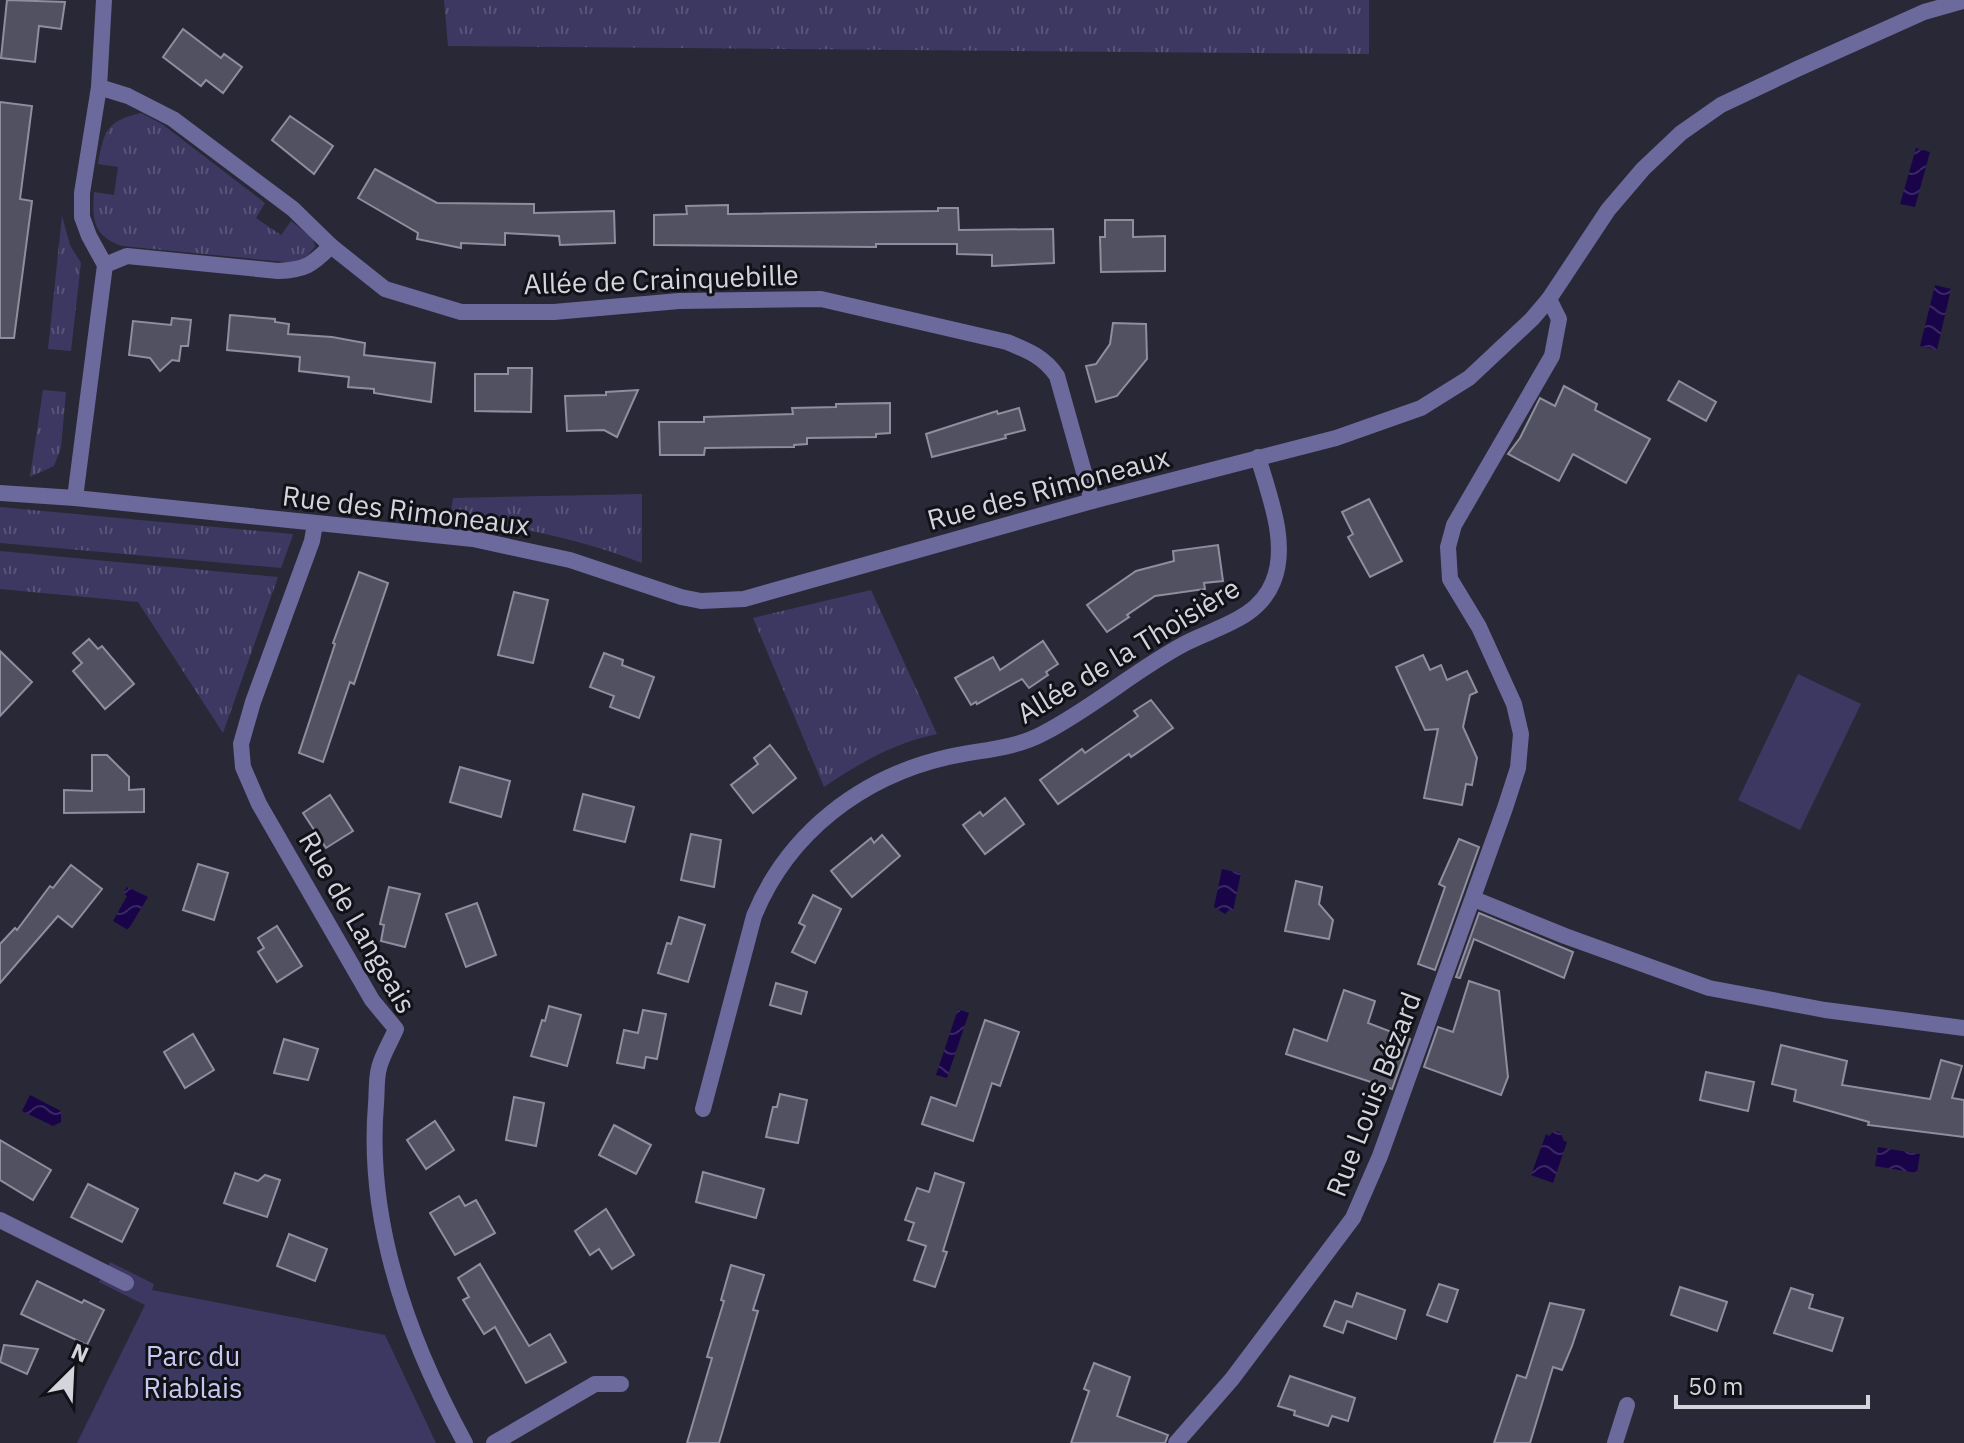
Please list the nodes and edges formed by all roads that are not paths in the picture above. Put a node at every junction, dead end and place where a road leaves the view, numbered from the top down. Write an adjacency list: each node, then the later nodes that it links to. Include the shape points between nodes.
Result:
1 (104, 0): 3 (street)
2 (1964, 1): 6 (street, Rue des Rimoneaux, via 1924,12 1797,69 1721,105 1681,133 1608,210)
3 (99, 87): 4 (street, Allée de Crainquebille, via 173,119 293,209); 5 (street, via 82,217)
4 (331, 246): 5 (street, via 300,270 127,256); 10 (street, Allée de Crainquebille, via 385,289 461,312 821,299 1007,342 1048,362 1057,376)
5 (105, 265): 9 (street)
6 (1549, 299): 7 (street, Rue des Rimoneaux, via 1469,378 1421,408 1336,438); 12 (street, Rue Louis Bézard, via 1559,319 1552,356 1454,525 1448,547 1450,579 1479,627 1514,704 1521,734 1518,768)
7 (1258, 457): 10 (street, Rue des Rimoneaux); 14 (street, Allée de la Thoisière, via 1280,552 1262,601 1235,623 1146,665 1042,734 913,767 843,803 798,842 754,916)
8 (0, 493): 9 (street, Rue des Rimoneaux)
9 (75, 498): 11 (street, Rue des Rimoneaux)
10 (1092, 501): 11 (street, Rue des Rimoneaux, via 744,599 711,601 681,597 519,547)
11 (315, 524): 19 (street, Rue de Langeais, via 253,702 241,744 243,767 372,1000 396,1029 379,1068 373,1136 376,1193 406,1313)
12 (1474, 899): 13 (street, via 1709,988); 21 (street, Rue Louis Bézard, via 1353,1218 1232,1379)
13 (1964, 1028)
14 (703, 1109)
15 (0, 1220): 16 (street)
16 (126, 1283)
17 (621, 1384): 20 (street, via 595,1384)
18 (1627, 1405): 22 (street)
19 (465, 1443)
20 (494, 1443)
21 (1176, 1443)
22 (1615, 1443)

